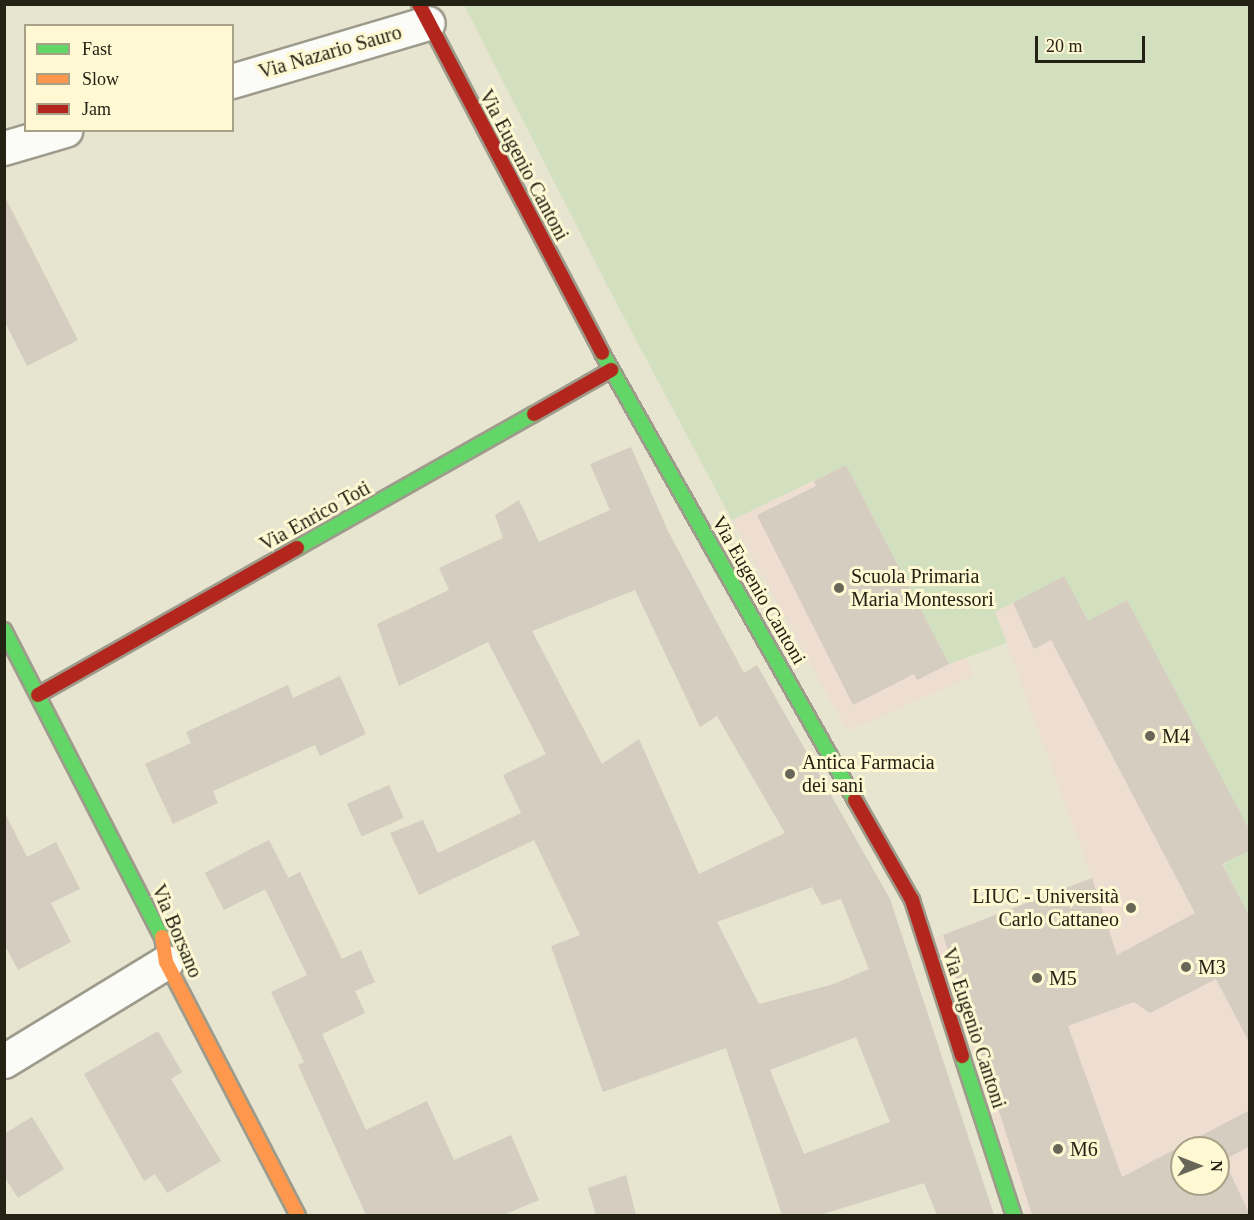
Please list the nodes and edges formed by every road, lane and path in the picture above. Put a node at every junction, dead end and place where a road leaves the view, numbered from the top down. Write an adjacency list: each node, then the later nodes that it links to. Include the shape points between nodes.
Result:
1 (423, 14): 2 (street, Via Nazario Sauro); 5 (street, Via Eugenio Cantoni)
2 (234, 80)
3 (58, 132): 4 (street)
4 (4, 148)
5 (611, 370): 7 (street, Via Enrico Toti); 11 (street, Via Eugenio Cantoni, via 912,900)
6 (4, 630): 7 (street, Via Borsano)
7 (38, 694): 8 (street, Via Borsano, via 162,935)
8 (166, 962): 9 (street); 10 (street, Via Borsano)
9 (4, 1061)
10 (298, 1215)
11 (1014, 1215)

